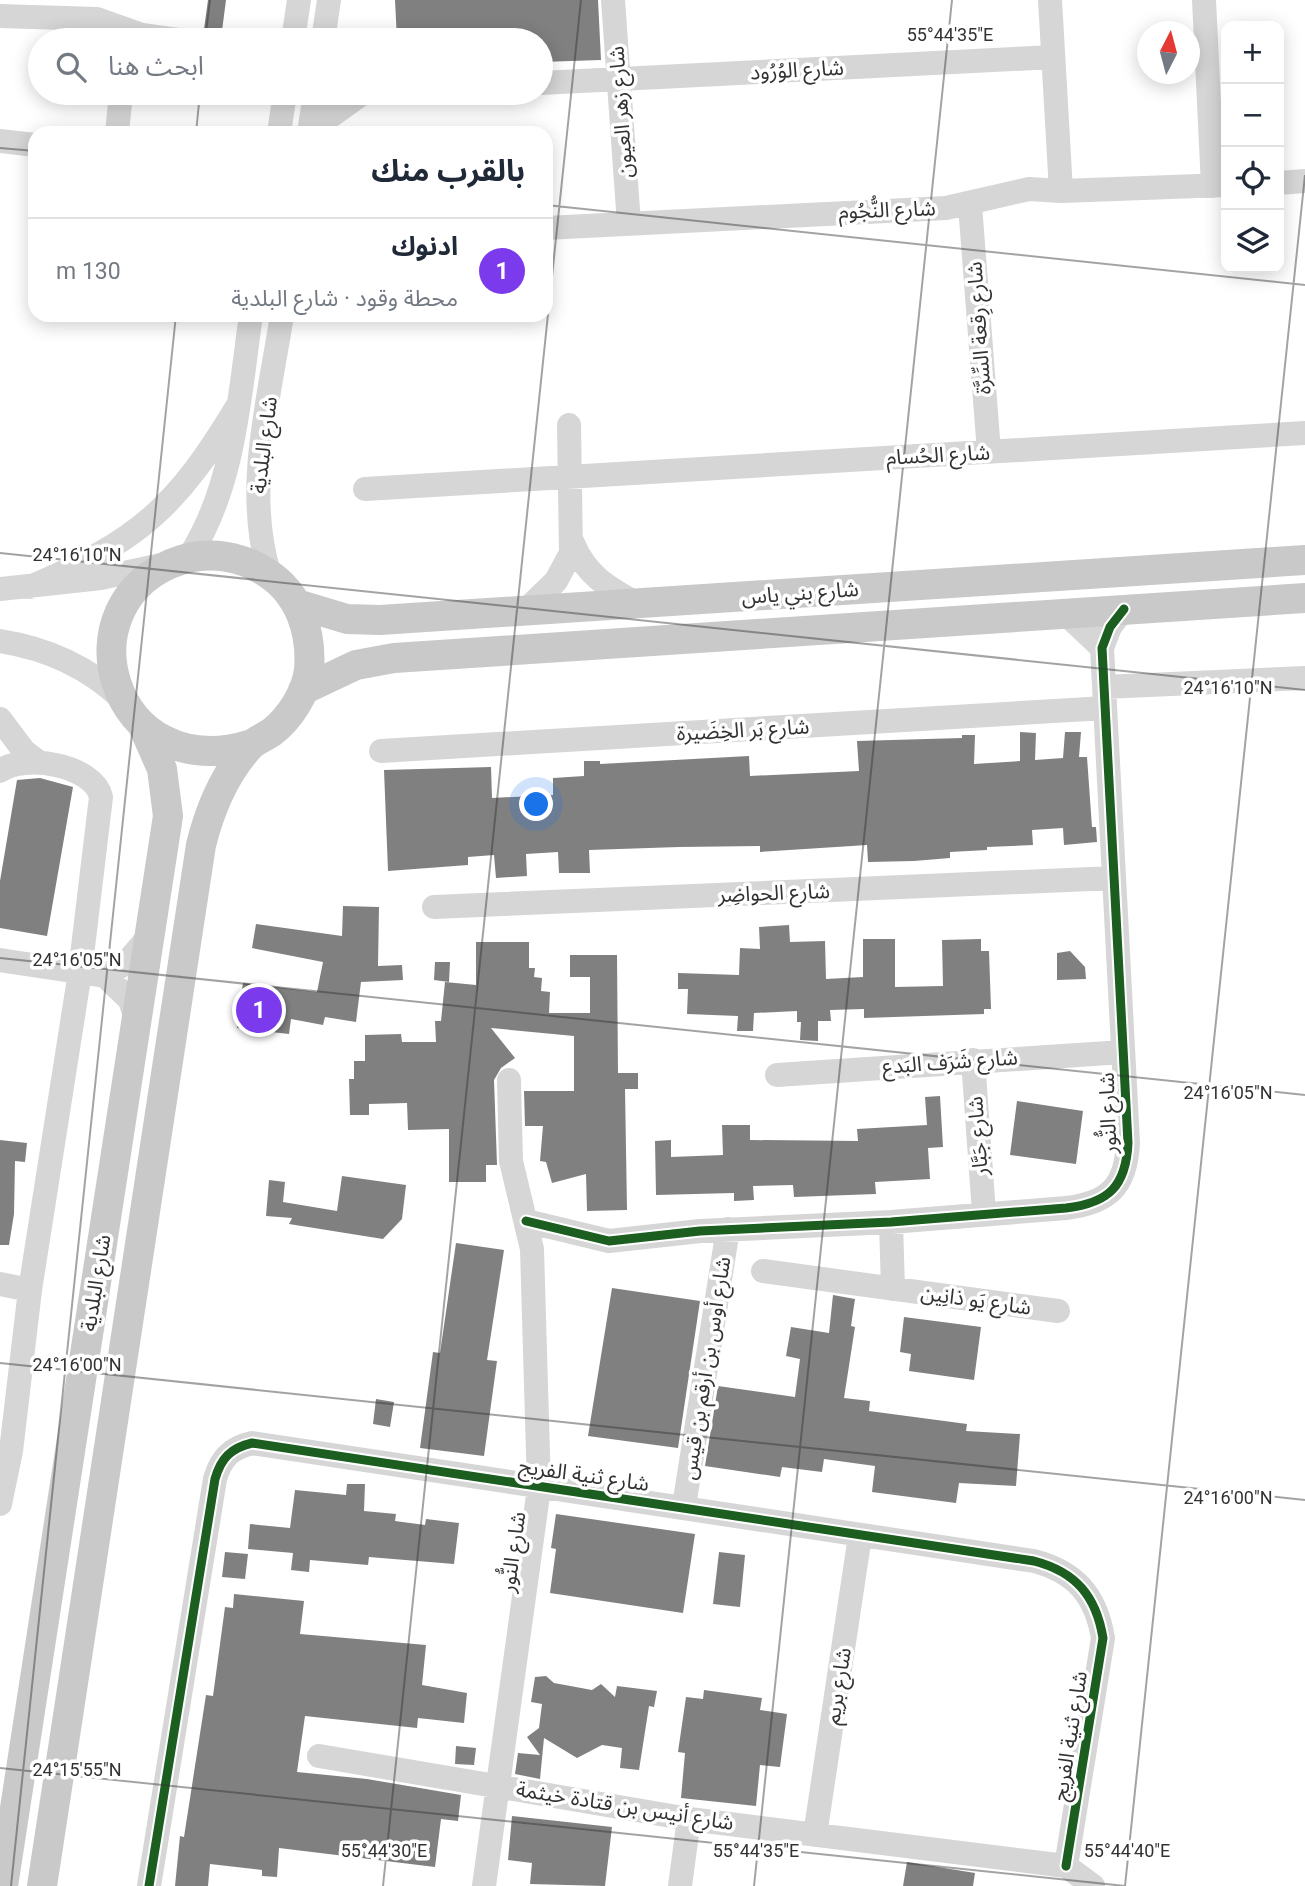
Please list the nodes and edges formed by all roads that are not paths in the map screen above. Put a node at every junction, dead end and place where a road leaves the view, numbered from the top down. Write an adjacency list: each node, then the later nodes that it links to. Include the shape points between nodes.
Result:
1 (299, 0): 8 (street)
2 (329, 0): 9 (street)
3 (613, 0): 11 (street, شارع زهر العيون)
4 (1049, 0): 10 (street)
5 (1204, 0): 25 (street)
6 (0, 16): 7 (street, via 97,19)
7 (114, 28)
8 (292, 28)
9 (325, 28)
10 (1053, 57): 11 (street, شارع الوُرُود); 26 (street)
11 (619, 79): 12 (street, شارع الوُرُود); 28 (street, شارع زهر العيون)
12 (553, 82)
13 (120, 105): 17 (street)
14 (283, 105): 18 (street)
15 (313, 105): 19 (street)
16 (346, 105): 20 (street)
17 (118, 126)
18 (280, 126)
19 (310, 126)
20 (317, 126)
21 (0, 141): 22 (street)
22 (28, 144)
23 (1305, 181): 24 (street)
24 (1284, 183)
25 (1220, 186): 26 (street, شارع النُّجُوم)
26 (1061, 191): 27 (street, شارع النُّجُوم, via 1012,191)
27 (970, 205): 28 (street, شارع النُّجُوم); 35 (street, شارع رِقعة السِّرَّة)
28 (629, 224): 29 (street, شارع النُّجُوم)
29 (553, 228)
30 (250, 322): 32 (street, شارع البلدية)
31 (281, 322): 41 (street, شارع البلدية, via 257,485 258,530)
32 (238, 405): 39 (street, شارع البلدية, via 220,496); 42 (street, via 206,458 158,513 111,549)
33 (569, 425): 36 (street)
34 (1305, 433): 35 (street, شارع الحُسام)
35 (989, 452): 36 (street, شارع الحُسام)
36 (570, 477): 37 (street, شارع الحُسام); 38 (street)
37 (365, 489)
38 (573, 542): 45 (street, via 597,580); 47 (street, via 563,571)
39 (181, 560): 41 (main road, via 231,557); 42 (street, via 102,578); 55 (main road, via 152,574 122,609 111,654)
40 (1305, 560): 45 (main road, شارع بني ياس)
41 (268, 573): 46 (main road)
42 (30, 587): 43 (street)
43 (0, 589)
44 (1305, 598): 48 (main road, شارع بني ياس)
45 (636, 603): 47 (main road, شارع بني ياس)
46 (297, 604): 47 (main road, شارع بني ياس, via 364,620); 53 (main road, via 310,650)
47 (526, 610)
48 (1124, 610): 49 (main road, شارع بني ياس); 51 (street, via 1110,627)
49 (1065, 613): 51 (street); 53 (main road, شارع بني ياس, via 394,657 356,665)
50 (0, 641): 55 (street, via 55,655 104,682)
51 (1102, 648): 54 (street, شارع النُّور)
52 (1305, 678): 54 (street, شارع بَر الخِضَيرة)
53 (303, 690): 58 (main road, via 288,716)
54 (1104, 698): 59 (street, شارع بَر الخِضَيرة); 62 (street, شارع النُّور)
55 (122, 699): 57 (main road)
56 (0, 719): 60 (street, via 24,751)
57 (143, 726): 58 (main road, via 172,745 206,753); 64 (main road, شارع البلدية, via 155,746 168,816)
58 (252, 744): 92 (main road, شارع البلدية, via 214,802 201,845)
59 (381, 751)
60 (40, 763): 61 (street, via 20,761); 66 (street, via 88,776 102,797)
61 (0, 772)
62 (1114, 878): 63 (street, شارع الحواضِر); 69 (street, شارع النُّور)
63 (434, 907)
64 (150, 935): 67 (street, via 126,963); 68 (main road, شارع البلدية)
65 (0, 960): 66 (street)
66 (80, 972): 67 (street); 80 (street)
67 (105, 976): 68 (street, via 130,1000)
68 (137, 1022): 91 (main road, شارع البلدية)
69 (1123, 1052): 70 (street, شارع شَرَف البَدع); 73 (street, شارع النُّور, via 1128,1143 1120,1182 1088,1206)
70 (973, 1060): 71 (street, شارع شَرَف البَدع); 73 (street, شارع جَبَّار)
71 (777, 1075)
72 (509, 1080): 74 (street, شارع النُّور, via 510,1161)
73 (984, 1213): 75 (street, شارع النُّور)
74 (526, 1221): 76 (street, شارع النُّور, via 609,1241); 82 (street, شارع النُّور, via 535,1282)
75 (891, 1222): 76 (street, شارع النُّور); 79 (street, شارع يَو ذانِين)
76 (728, 1230): 84 (street, شارع أوس بن أرقم بن قيس)
77 (763, 1271): 79 (street, شارع يَو ذانِين)
78 (0, 1284): 80 (street)
79 (894, 1289): 81 (street, شارع يَو ذانِين)
80 (30, 1290): 83 (street)
81 (1058, 1311)
82 (539, 1488): 84 (street, شارع ثنية الفريج); 87 (street, شارع النُّور); 93 (street, شارع ثنية الفريج, via 252,1443 227,1454 215,1479)
83 (0, 1504)
84 (684, 1506): 85 (street, شارع ثنية الفريج)
85 (860, 1536): 89 (street, شارع بريم); 90 (street, شارع ثنية الفريج, via 1034,1561 1056,1567 1090,1596 1100,1616 1103,1638)
86 (319, 1756): 87 (street, شارع أنيس بن قتادة خيثمة)
87 (499, 1786): 88 (street, شارع أنيس بن قتادة خيثمة); 94 (street, شارع النُّور)
88 (689, 1819): 89 (street, شارع أنيس بن قتادة خيثمة); 95 (street)
89 (815, 1835): 90 (street, شارع أنيس بن قتادة خيثمة)
90 (1066, 1866): 96 (street, شارع أنيس بن قتادة خيثمة)
91 (3, 1886)
92 (42, 1886)
93 (149, 1886)
94 (484, 1886)
95 (680, 1886)
96 (1093, 1886)

